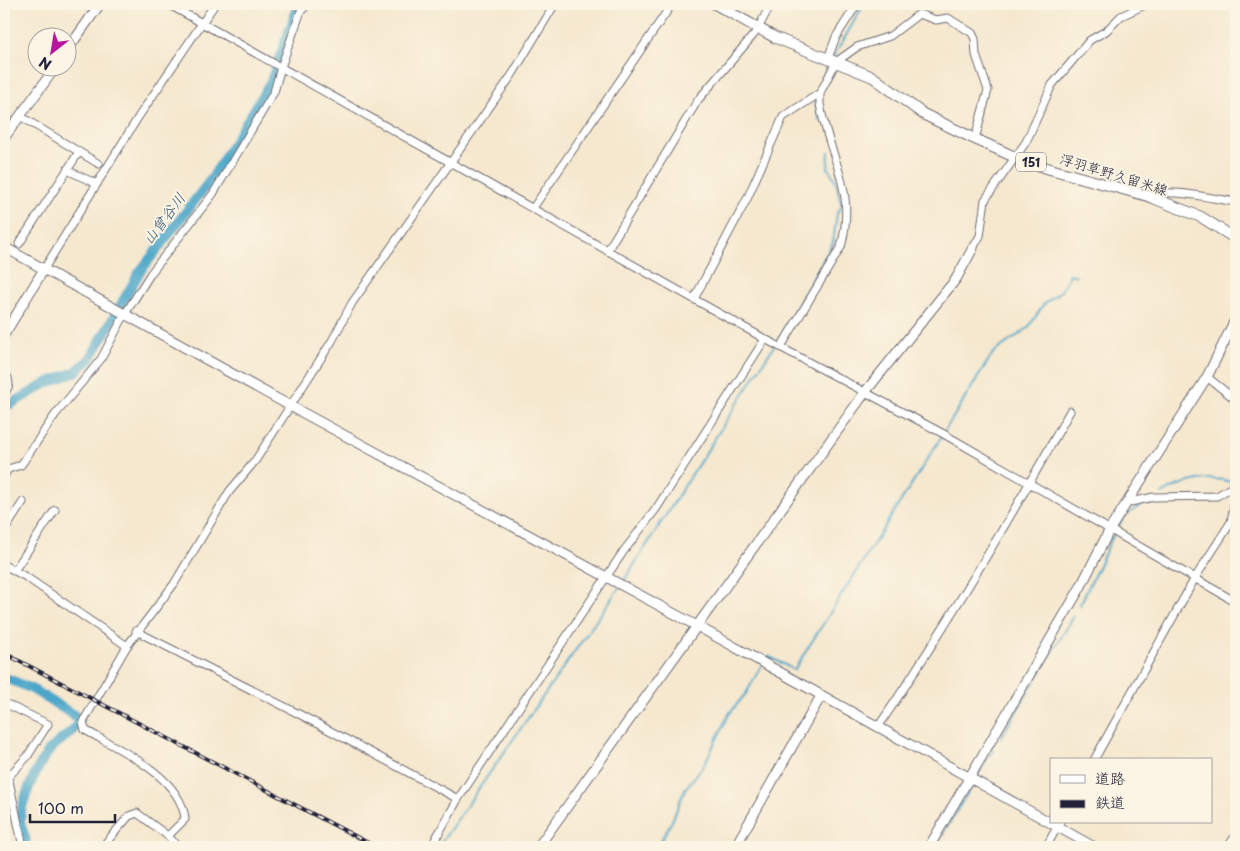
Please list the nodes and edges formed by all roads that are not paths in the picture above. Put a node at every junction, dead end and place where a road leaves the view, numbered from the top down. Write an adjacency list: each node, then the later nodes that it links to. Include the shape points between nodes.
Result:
1 (100, 4): 13 (street)
2 (168, 4): 11 (street)
3 (214, 4): 11 (street)
4 (308, 4): 15 (street, via 301,11)
5 (555, 4): 23 (street, via 526,53)
6 (672, 4): 29 (street)
7 (715, 4): 12 (main road, 浮羽草野久留米線 / 151)
8 (771, 4): 12 (street)
9 (857, 4): 14 (street, via 836,37)
10 (1147, 4): 22 (street, via 1121,16 1106,31 1090,40 1052,85)
11 (203, 23): 15 (street); 26 (street)
12 (757, 29): 14 (main road, 浮羽草野久留米線 / 151); 34 (street, via 698,100)
13 (78, 35)
14 (831, 59): 17 (street); 20 (main road, 浮羽草野久留米線 / 151, via 873,77 918,111); 20 (street, via 890,36 919,14 936,20 948,18 975,39 976,55 988,90)
15 (278, 65): 23 (street); 37 (street, via 274,92 213,194)
16 (48, 78): 18 (street)
17 (820, 93): 36 (street, via 783,117 747,199); 41 (street, via 822,114 846,192 845,230 841,248)
18 (20, 116): 19 (street); 21 (street)
19 (4, 138)
20 (975, 139): 22 (main road, 浮羽草野久留米線 / 151)
21 (79, 152): 24 (street); 25 (street)
22 (1017, 158): 27 (main road, 浮羽草野久留米線 / 151); 33 (street, via 985,200 980,236)
23 (451, 162): 29 (street); 47 (street, via 352,303 332,341)
24 (99, 164)
25 (67, 170): 26 (street); 31 (street)
26 (97, 184): 35 (street)
27 (1148, 196): 28 (street, via 1175,194); 30 (main road, 浮羽草野久留米線 / 151, via 1202,217)
28 (1236, 202)
29 (533, 208): 34 (street)
30 (1236, 239)
31 (19, 244)
32 (4, 248): 35 (street)
33 (973, 248): 44 (street, via 956,279)
34 (606, 251): 36 (street)
35 (44, 269): 37 (street); 39 (street)
36 (694, 299): 40 (street)
37 (120, 311): 47 (street); 49 (street, via 101,360 55,415 21,465 8,469)
38 (1236, 318): 43 (street)
39 (4, 335)
40 (765, 339): 41 (street); 59 (street, via 656,510)
41 (781, 347): 44 (street)
42 (4, 374): 45 (street, via 10,385)
43 (1207, 377): 46 (street); 53 (street)
44 (866, 391): 51 (street); 62 (street)
45 (4, 394)
46 (1236, 400)
47 (289, 405): 59 (street); 63 (street, via 255,460 229,492 174,584)
48 (1070, 411): 51 (street)
49 (4, 476)
50 (1234, 482): 53 (street, via 1217,496 1154,497); 60 (street, via 1236,493 1231,522)
51 (1030, 483): 56 (street); 67 (street, via 916,671)
52 (23, 502): 55 (street)
53 (1126, 503): 56 (street)
54 (55, 510): 58 (street)
55 (4, 531)
56 (1114, 531): 60 (street); 70 (street)
57 (4, 565): 58 (street)
58 (14, 571): 64 (street)
59 (608, 577): 62 (street); 71 (street)
60 (1195, 578): 61 (street); 68 (street)
61 (1236, 602)
62 (697, 626): 65 (street); 80 (street)
63 (136, 631): 64 (street); 71 (street)
64 (127, 646): 75 (street, via 83,726 157,772 171,787 185,819)
65 (821, 696): 67 (street); 81 (street)
66 (4, 703): 69 (street, via 48,724 26,757)
67 (878, 727): 70 (street)
68 (1095, 758)
69 (5, 774): 76 (street)
70 (969, 779): 72 (street); 82 (street)
71 (458, 799): 79 (street)
72 (1050, 820)
73 (1059, 825): 83 (street); 84 (street)
74 (1236, 835): 85 (street)
75 (168, 836): 77 (street, via 142,815 132,814); 78 (street)
76 (22, 846)
77 (102, 847)
78 (178, 847)
79 (431, 847)
80 (538, 847)
81 (735, 847)
82 (929, 847)
83 (1046, 847)
84 (1094, 847)
85 (1228, 847)

